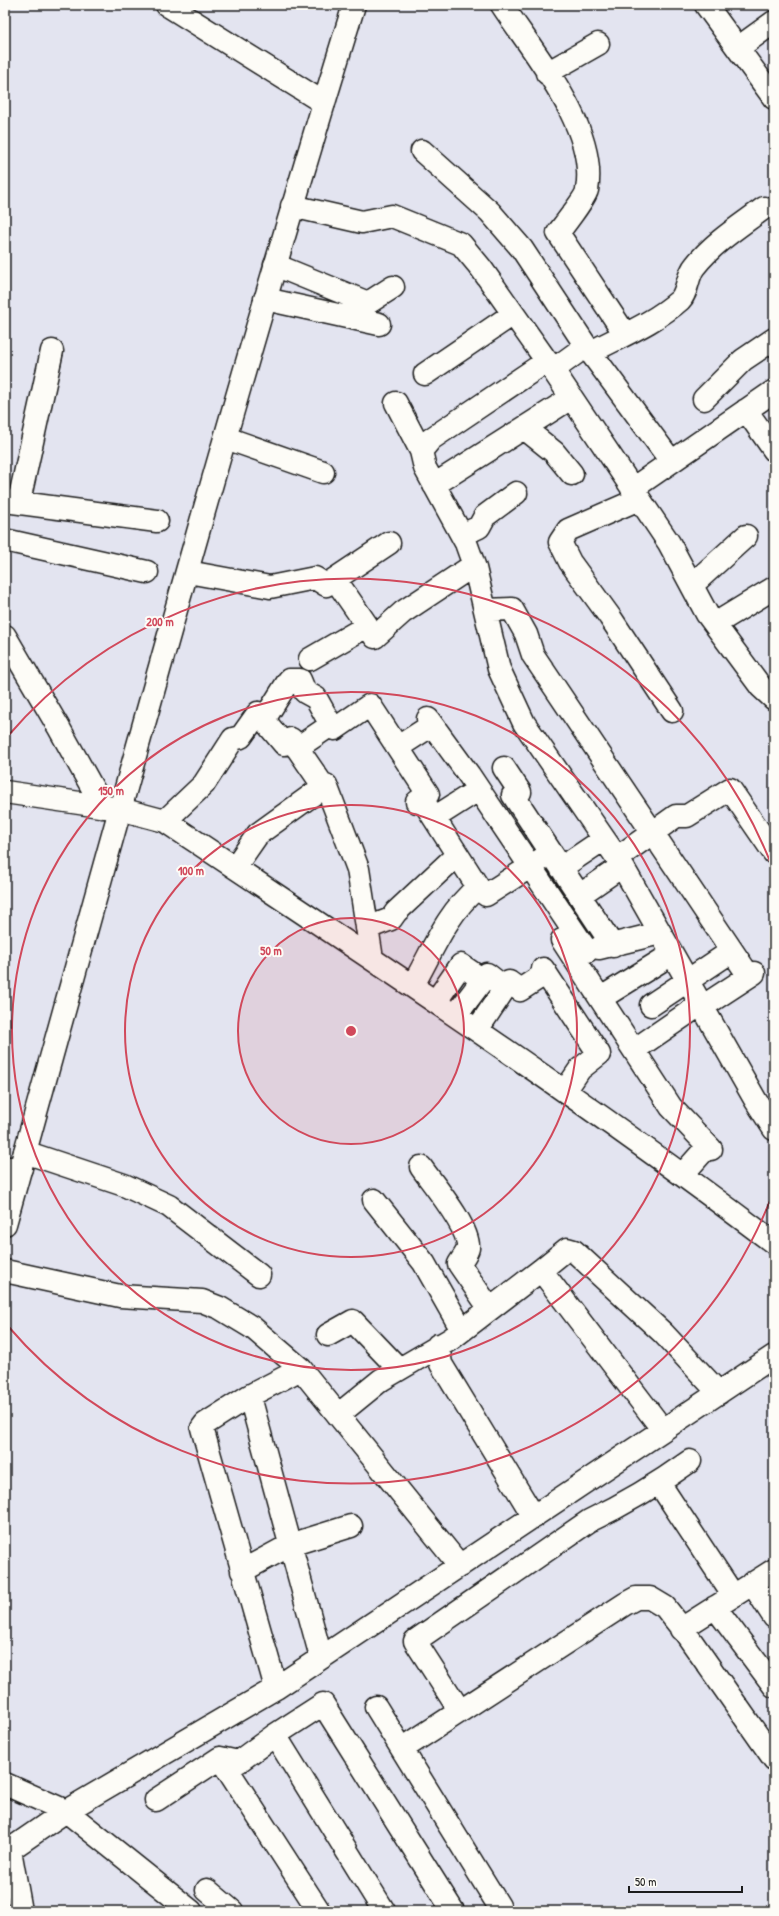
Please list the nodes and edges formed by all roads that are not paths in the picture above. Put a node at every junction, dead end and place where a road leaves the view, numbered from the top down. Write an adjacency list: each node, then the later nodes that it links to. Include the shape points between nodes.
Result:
1 (167, 5): 10 (street)
2 (354, 5): 10 (street)
3 (502, 5): 8 (street)
4 (706, 5): 7 (street)
5 (774, 22): 7 (street)
6 (598, 44): 8 (street)
7 (738, 48): 9 (street)
8 (547, 73): 19 (street, via 569,106 582,136 587,168 587,191 558,233)
9 (774, 98)
10 (324, 103): 12 (street)
11 (422, 151): 21 (street, via 490,212 522,249)
12 (292, 206): 14 (street); 17 (street, via 362,222 392,216 461,244 482,268)
13 (764, 208): 19 (street, via 706,253 693,268 682,298 645,325)
14 (275, 265): 15 (street, via 368,303); 16 (street)
15 (393, 286)
16 (265, 299): 18 (street); 31 (street)
17 (513, 314): 23 (street); 24 (street)
18 (379, 324)
19 (625, 334): 21 (street)
20 (774, 339): 27 (street, via 743,360)
21 (588, 349): 23 (street); 34 (street)
22 (52, 351): 40 (street)
23 (550, 366): 26 (street); 33 (street, via 444,429)
24 (425, 374)
25 (774, 391): 29 (street)
26 (571, 398): 30 (street); 39 (street)
27 (704, 399)
28 (396, 403): 33 (street)
29 (746, 410): 32 (street); 34 (street)
30 (524, 428): 36 (street, via 554,452); 37 (street)
31 (226, 438): 35 (street); 48 (street)
32 (774, 450)
33 (421, 451): 37 (street, via 425,468)
34 (671, 461): 39 (street)
35 (324, 472)
36 (572, 474)
37 (434, 485): 42 (street)
38 (516, 493): 42 (street, via 485,516 479,527)
39 (635, 494): 50 (street, via 669,543); 58 (street, via 568,530 560,542 570,562)
40 (12, 501): 41 (street)
41 (157, 521)
42 (462, 536): 46 (street)
43 (746, 536): 50 (street)
44 (5, 542): 47 (street)
45 (389, 542): 49 (street)
46 (474, 565): 52 (street); 54 (street, via 404,612 375,637)
47 (147, 572)
48 (188, 572): 49 (street, via 270,587 315,578 326,585); 67 (street)
49 (335, 579): 54 (street)
50 (692, 585): 53 (street)
51 (774, 588): 53 (street)
52 (485, 610): 71 (street, via 512,609 526,634 533,655); 73 (street, via 499,669 524,724)
53 (715, 624): 57 (street, via 761,687)
54 (367, 626): 56 (street)
55 (5, 636): 67 (street, via 59,728)
56 (310, 659)
57 (774, 699)
58 (672, 711)
59 (258, 713): 60 (street, via 267,715 290,680 300,680 306,692 316,698); 62 (street, via 284,744 291,739); 69 (street, via 241,737 233,739 204,784)
60 (330, 725): 61 (street, via 335,729 370,705); 62 (street)
61 (398, 747): 65 (street, via 430,722); 68 (street, via 428,794 419,801)
62 (297, 748): 64 (street)
63 (504, 768): 70 (street, via 520,792 513,796)
64 (324, 787): 78 (street, via 258,834); 82 (street, via 326,786 358,869)
65 (478, 790): 68 (street); 72 (street)
66 (5, 792): 67 (street)
67 (111, 808): 69 (street); 105 (street)
68 (434, 818): 75 (street)
69 (165, 821): 78 (street)
70 (531, 823): 72 (street); 76 (street)
71 (652, 833): 74 (street, via 676,816 687,816 730,789); 77 (street); 86 (street)
72 (509, 838): 79 (street)
73 (604, 839): 76 (street); 77 (street)
74 (774, 853)
75 (457, 855): 80 (street); 82 (street, via 391,919)
76 (556, 860): 79 (street); 81 (street)
77 (620, 862): 81 (street); 83 (street)
78 (235, 867): 89 (street)
79 (529, 867): 80 (street, via 486,895); 88 (street)
80 (478, 887): 93 (street, via 463,899 438,936)
81 (580, 895): 85 (street)
82 (367, 928): 89 (street)
83 (660, 933): 85 (street); 87 (street)
84 (562, 940): 88 (street)
85 (613, 946): 88 (street)
86 (732, 951): 92 (street); 98 (street, via 751,974)
87 (672, 954): 92 (street); 95 (street)
88 (580, 958): 90 (street); 95 (street)
89 (372, 959): 93 (street)
90 (547, 974): 94 (street, via 520,990 509,982); 102 (street)
91 (483, 980): 94 (street, via 487,974); 96 (street, via 461,965); 99 (street)
92 (688, 981): 97 (street); 98 (street)
93 (413, 985): 96 (street)
94 (505, 988): 100 (street)
95 (601, 998): 101 (street)
96 (436, 1001): 99 (street)
97 (651, 1005)
98 (702, 1006): 101 (street); 104 (street)
99 (456, 1015): 100 (street)
100 (477, 1030): 103 (street)
101 (629, 1041): 102 (street); 107 (street, via 671,1107 709,1147)
102 (597, 1051): 103 (street, via 599,1054 580,1069)
103 (565, 1091): 107 (street)
104 (774, 1129)
105 (17, 1163): 109 (street); 113 (street, via 124,1184 169,1206)
106 (421, 1167): 114 (street, via 468,1238 468,1250 459,1264)
107 (683, 1174): 110 (street)
108 (374, 1200): 115 (street, via 424,1263)
109 (5, 1224)
110 (770, 1233)
111 (541, 1270): 114 (street); 121 (street, via 566,1249 574,1251 663,1333); 124 (street)
112 (5, 1271): 120 (street, via 120,1296 202,1301 220,1308 253,1328)
113 (259, 1275)
114 (490, 1309): 115 (street)
115 (462, 1330): 117 (street)
116 (328, 1335): 119 (street, via 353,1321)
117 (438, 1345): 119 (street); 127 (street, via 441,1364)
118 (774, 1356): 121 (street)
119 (399, 1368): 123 (street, via 380,1380)
120 (302, 1369): 122 (street); 123 (street)
121 (719, 1393): 124 (street)
122 (250, 1397): 129 (street); 132 (street, via 202,1428)
123 (338, 1415): 130 (street)
124 (663, 1430): 127 (street)
125 (690, 1461): 126 (street)
126 (659, 1483): 134 (street); 141 (street, via 589,1521 415,1641)
127 (534, 1517): 130 (street)
128 (351, 1526): 129 (street)
129 (290, 1545): 132 (street); 137 (street)
130 (460, 1566): 137 (street)
131 (774, 1570): 133 (street)
132 (242, 1571): 139 (street)
133 (752, 1583): 134 (street); 135 (street)
134 (724, 1601): 136 (street); 138 (street)
135 (774, 1617)
136 (682, 1629): 141 (street, via 665,1606 650,1598 636,1598); 145 (street)
137 (321, 1657): 139 (street)
138 (774, 1686)
139 (276, 1688): 148 (street)
140 (376, 1707): 143 (street)
141 (460, 1711): 143 (street)
142 (275, 1735): 144 (street, via 238,1762); 156 (street); 157 (street, via 323,1704)
143 (402, 1749): 151 (street)
144 (220, 1758): 147 (street); 155 (street)
145 (774, 1759)
146 (5, 1784): 148 (street)
147 (156, 1800)
148 (66, 1811): 149 (street); 153 (street)
149 (7, 1852): 152 (street)
150 (207, 1890): 154 (street)
151 (497, 1909)
152 (21, 1911)
153 (191, 1911)
154 (232, 1911)
155 (319, 1911)
156 (384, 1911)
157 (453, 1911)

